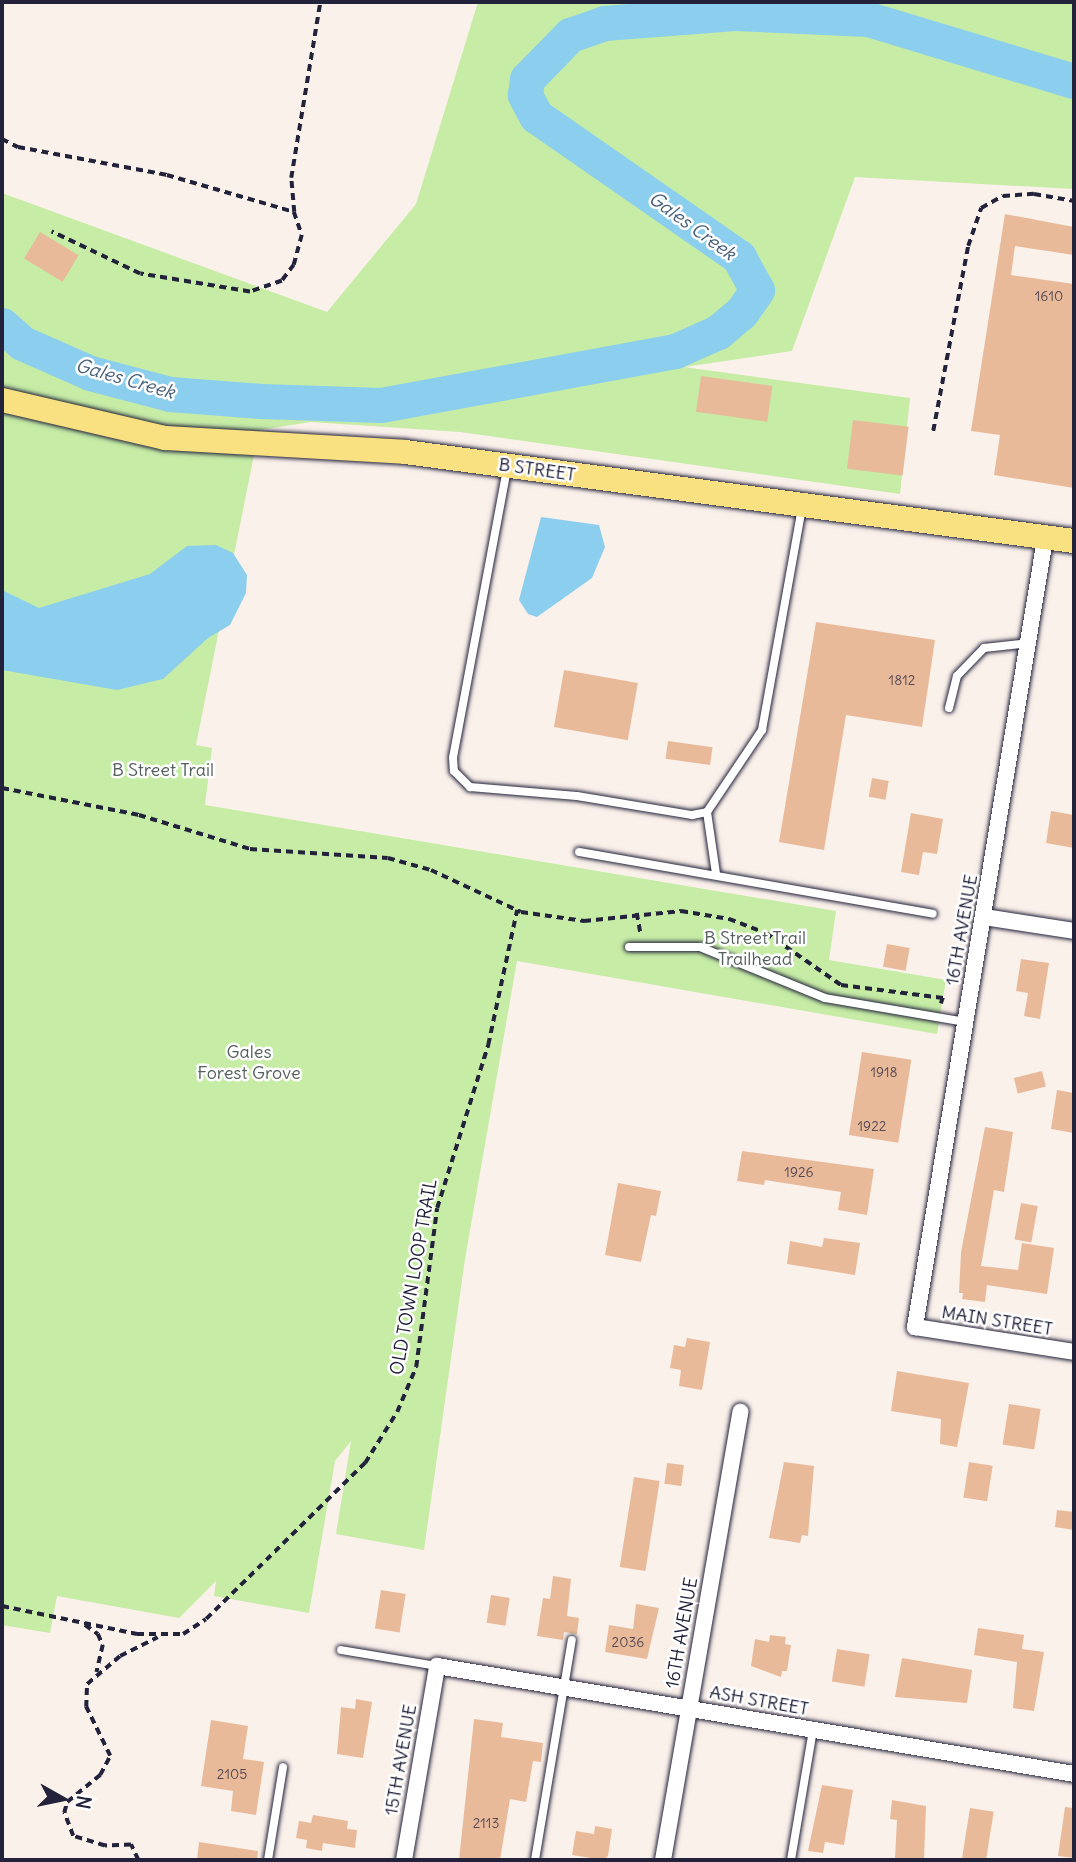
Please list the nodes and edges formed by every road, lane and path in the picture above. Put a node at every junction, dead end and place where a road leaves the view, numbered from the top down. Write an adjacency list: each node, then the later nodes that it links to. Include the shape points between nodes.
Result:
1 (320, 2): 4 (path, via 291,178)
2 (2, 139): 4 (path, via 18,147 167,175)
3 (1074, 201): 7 (path, via 1034,194 1003,195 981,208 968,246)
4 (294, 212): 5 (path, via 302,235 294,265 282,281 250,292 140,274)
5 (52, 232)
6 (2, 400): 8 (main road, B STREET, via 165,438 371,449)
7 (933, 431)
8 (507, 466): 9 (main road, B STREET); 15 (lane, via 454,771 470,787 577,796 692,815)
9 (802, 508): 10 (main road, B STREET); 15 (lane, via 762,730)
10 (1045, 539): 11 (main road, B STREET); 12 (street, 16TH AVENUE)
11 (1074, 541)
12 (1030, 643): 13 (lane, via 984,648 957,676); 21 (street, 16TH AVENUE)
13 (948, 708)
14 (2, 789): 18 (path, via 139,815 250,849 388,858 431,870)
15 (707, 812): 17 (lane)
16 (579, 852): 17 (lane)
17 (716, 874): 20 (lane)
18 (517, 910): 19 (path, via 584,921); 32 (path, OLD TOWN LOOP TRAIL, via 488,1045 437,1208 420,1344 408,1390 365,1463 206,1619 183,1634)
19 (637, 913): 23 (path); 25 (path, via 681,911 729,919 766,933 841,985 943,998)
20 (933, 914)
21 (984, 917): 22 (street); 26 (street, 16TH AVENUE)
22 (1074, 931)
23 (643, 945): 24 (lane); 25 (lane, via 700,947 825,998)
24 (629, 947)
25 (939, 1017): 26 (lane)
26 (967, 1022): 27 (street, 16TH AVENUE)
27 (915, 1327): 28 (street, MAIN STREET)
28 (1074, 1352)
29 (740, 1412): 38 (street, 16TH AVENUE)
30 (2, 1606): 31 (path, OLD TOWN LOOP TRAIL)
31 (79, 1622): 32 (path, OLD TOWN LOOP TRAIL); 36 (path, via 98,1634 103,1645)
32 (160, 1637): 36 (path)
33 (572, 1640): 37 (lane)
34 (341, 1650): 35 (lane)
35 (437, 1666): 37 (street, ASH STREET); 44 (street, 15TH AVENUE)
36 (96, 1674): 42 (path, via 87,1684 86,1707 110,1756 100,1775 67,1802 65,1825 81,1840 131,1845)
37 (564, 1688): 38 (street, ASH STREET); 45 (lane)
38 (689, 1708): 39 (street, ASH STREET); 46 (street, 16TH AVENUE)
39 (813, 1730): 41 (street, ASH STREET); 47 (lane)
40 (283, 1767): 43 (lane)
41 (1074, 1774)
42 (138, 1860)
43 (268, 1860)
44 (404, 1860)
45 (535, 1860)
46 (663, 1860)
47 (791, 1860)

